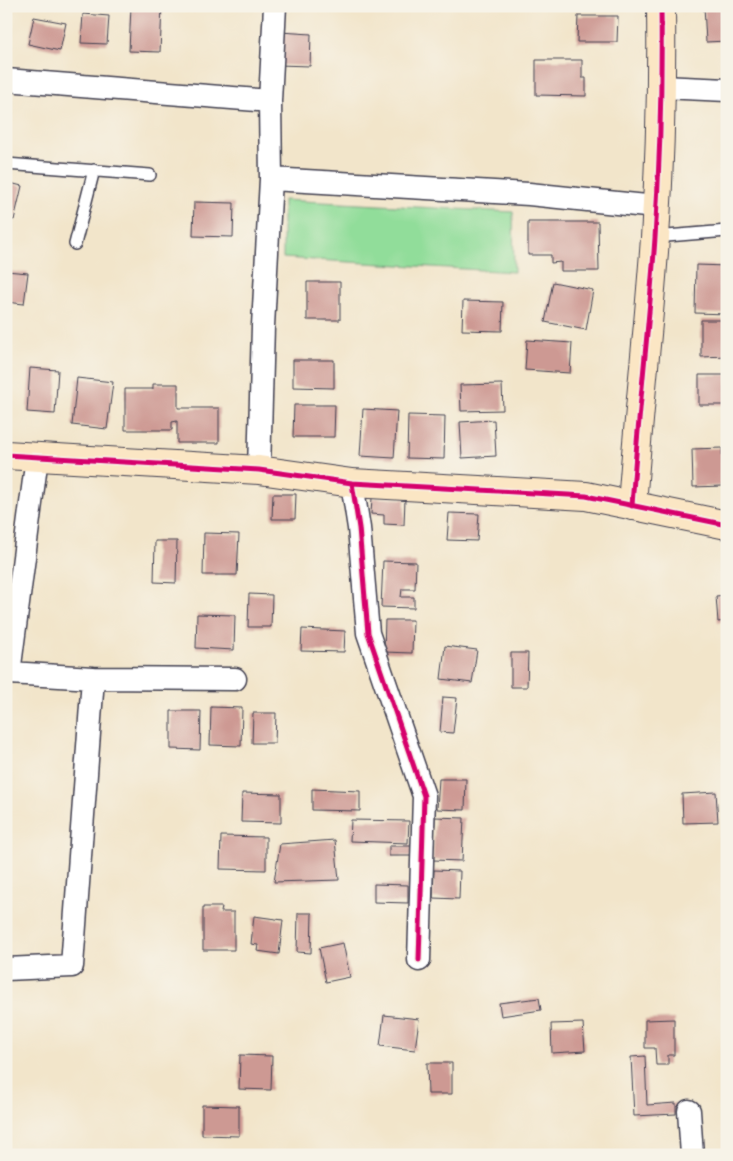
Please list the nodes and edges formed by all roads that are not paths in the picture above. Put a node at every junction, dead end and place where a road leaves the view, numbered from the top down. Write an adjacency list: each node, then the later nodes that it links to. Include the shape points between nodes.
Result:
1 (275, 6): 6 (street)
2 (661, 6): 4 (street)
3 (6, 80): 6 (street)
4 (662, 87): 5 (street); 11 (street)
5 (727, 90)
6 (270, 101): 10 (street)
7 (6, 164): 8 (lane)
8 (94, 170): 9 (lane); 14 (lane)
9 (150, 175)
10 (271, 179): 11 (street, via 529,194); 17 (street, via 262,326)
11 (656, 207): 13 (street)
12 (727, 231): 13 (lane)
13 (655, 238): 19 (street)
14 (75, 244)
15 (6, 455): 16 (street)
16 (37, 457): 17 (street); 21 (street, via 9,673)
17 (259, 470): 18 (street)
18 (352, 483): 19 (street, via 586,496); 23 (street, via 368,633 424,796)
19 (632, 506): 20 (street)
20 (727, 525)
21 (93, 678): 22 (street); 24 (street, via 72,966)
22 (235, 679)
23 (419, 960)
24 (6, 969)
25 (689, 1111): 26 (street)
26 (692, 1155)

